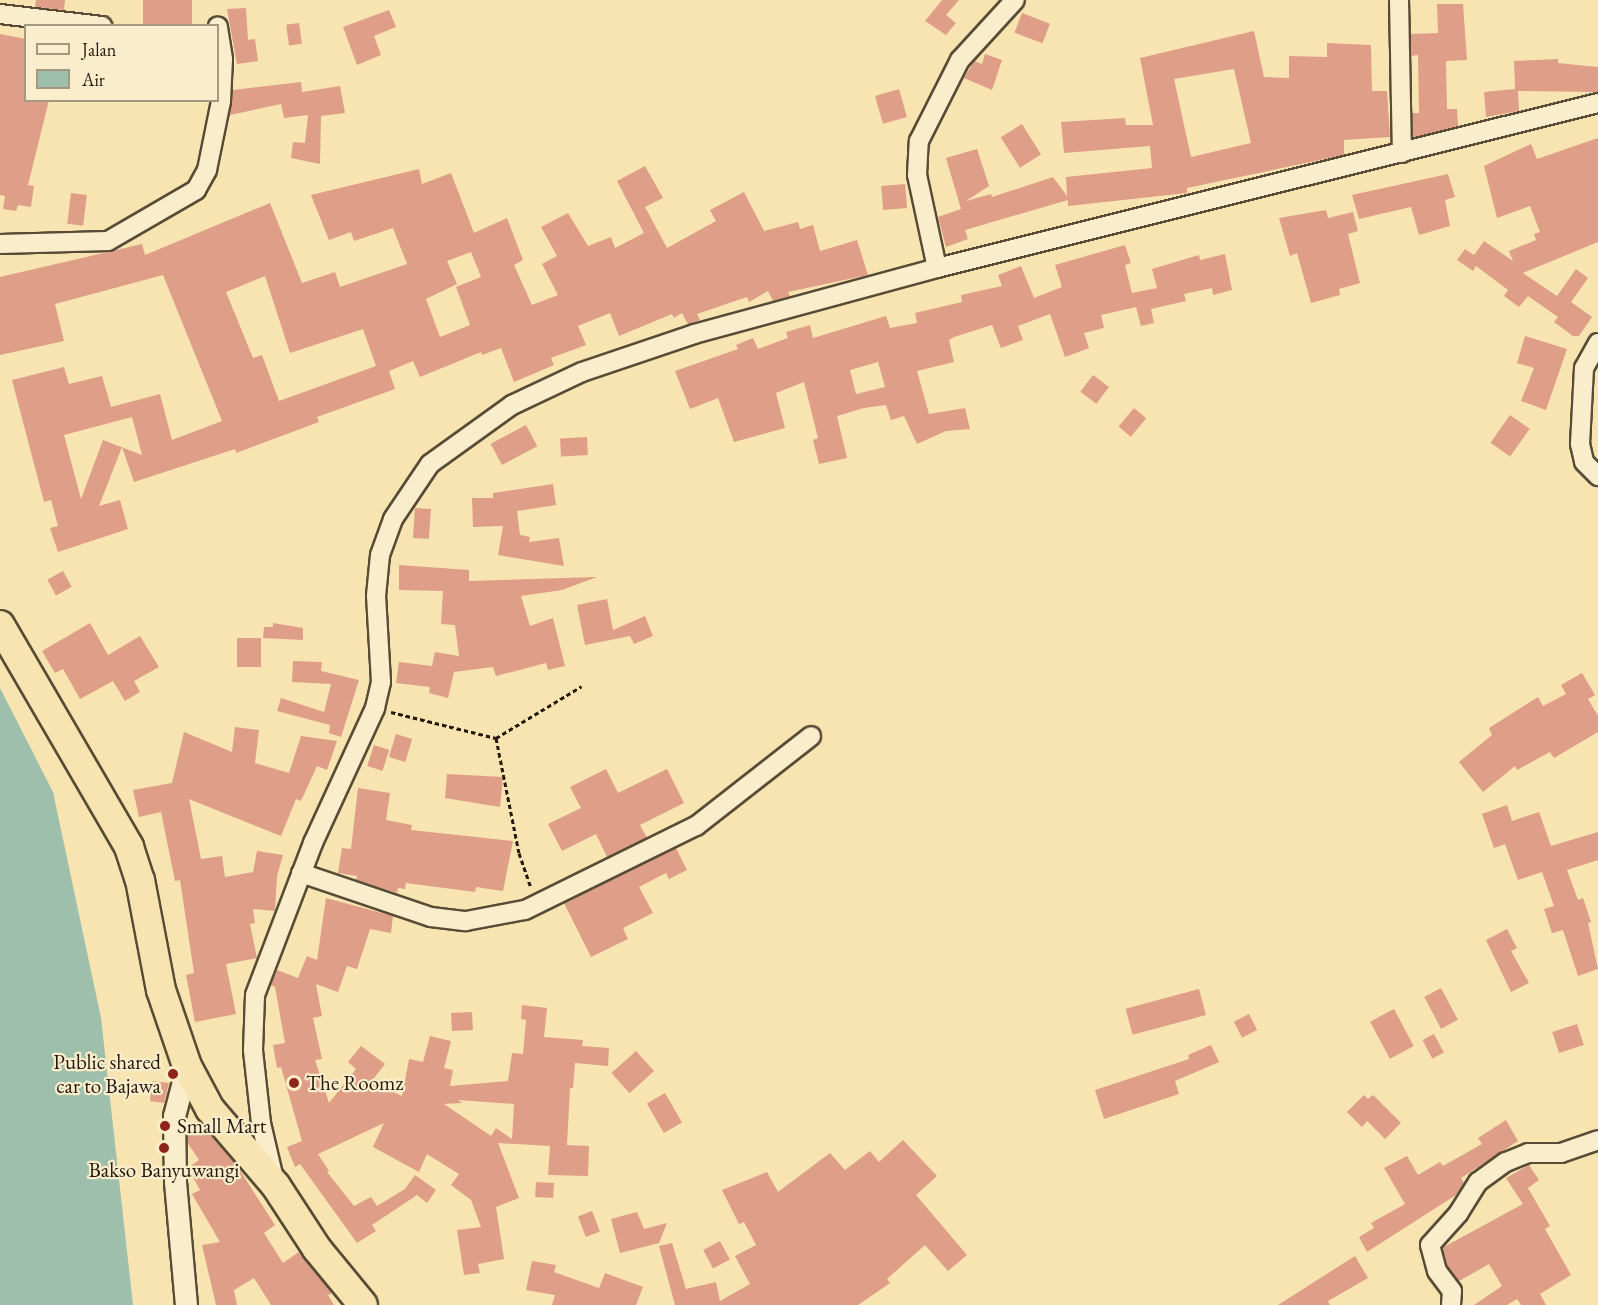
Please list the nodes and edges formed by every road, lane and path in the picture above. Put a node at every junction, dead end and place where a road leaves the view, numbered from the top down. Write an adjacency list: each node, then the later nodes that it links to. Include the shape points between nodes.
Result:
1 (1015, 0): 9 (street, via 960,60 919,141 917,175)
2 (1399, 0): 7 (street)
3 (0, 14): 4 (street)
4 (85, 24)
5 (219, 38): 8 (street, via 224,73 221,101 207,170 196,190 108,241)
6 (1598, 103): 7 (street)
7 (1402, 153): 9 (street)
8 (0, 244)
9 (937, 268): 14 (street, via 694,334 582,372 512,405 430,464 393,519 380,555 376,596 381,682)
10 (1598, 342): 11 (street, via 1585,360 1580,444 1584,462)
11 (1598, 476)
12 (0, 625): 19 (highway, via 129,847 140,880 160,990)
13 (582, 686): 16 (path)
14 (375, 708): 16 (path); 17 (street)
15 (811, 736): 18 (street, via 696,826)
16 (496, 738): 18 (path, via 519,853)
17 (301, 873): 18 (street, via 430,917 466,921); 21 (street, via 255,995 253,1050 261,1123)
18 (537, 906)
19 (187, 1066): 21 (highway, via 210,1109); 22 (street, via 174,1116 175,1180)
20 (1598, 1140): 24 (street, via 1561,1153 1528,1153 1506,1161 1478,1182 1458,1214 1430,1245 1437,1271 1452,1291)
21 (276, 1186): 23 (highway, via 317,1249)
22 (186, 1305)
23 (363, 1305)
24 (1451, 1305)

